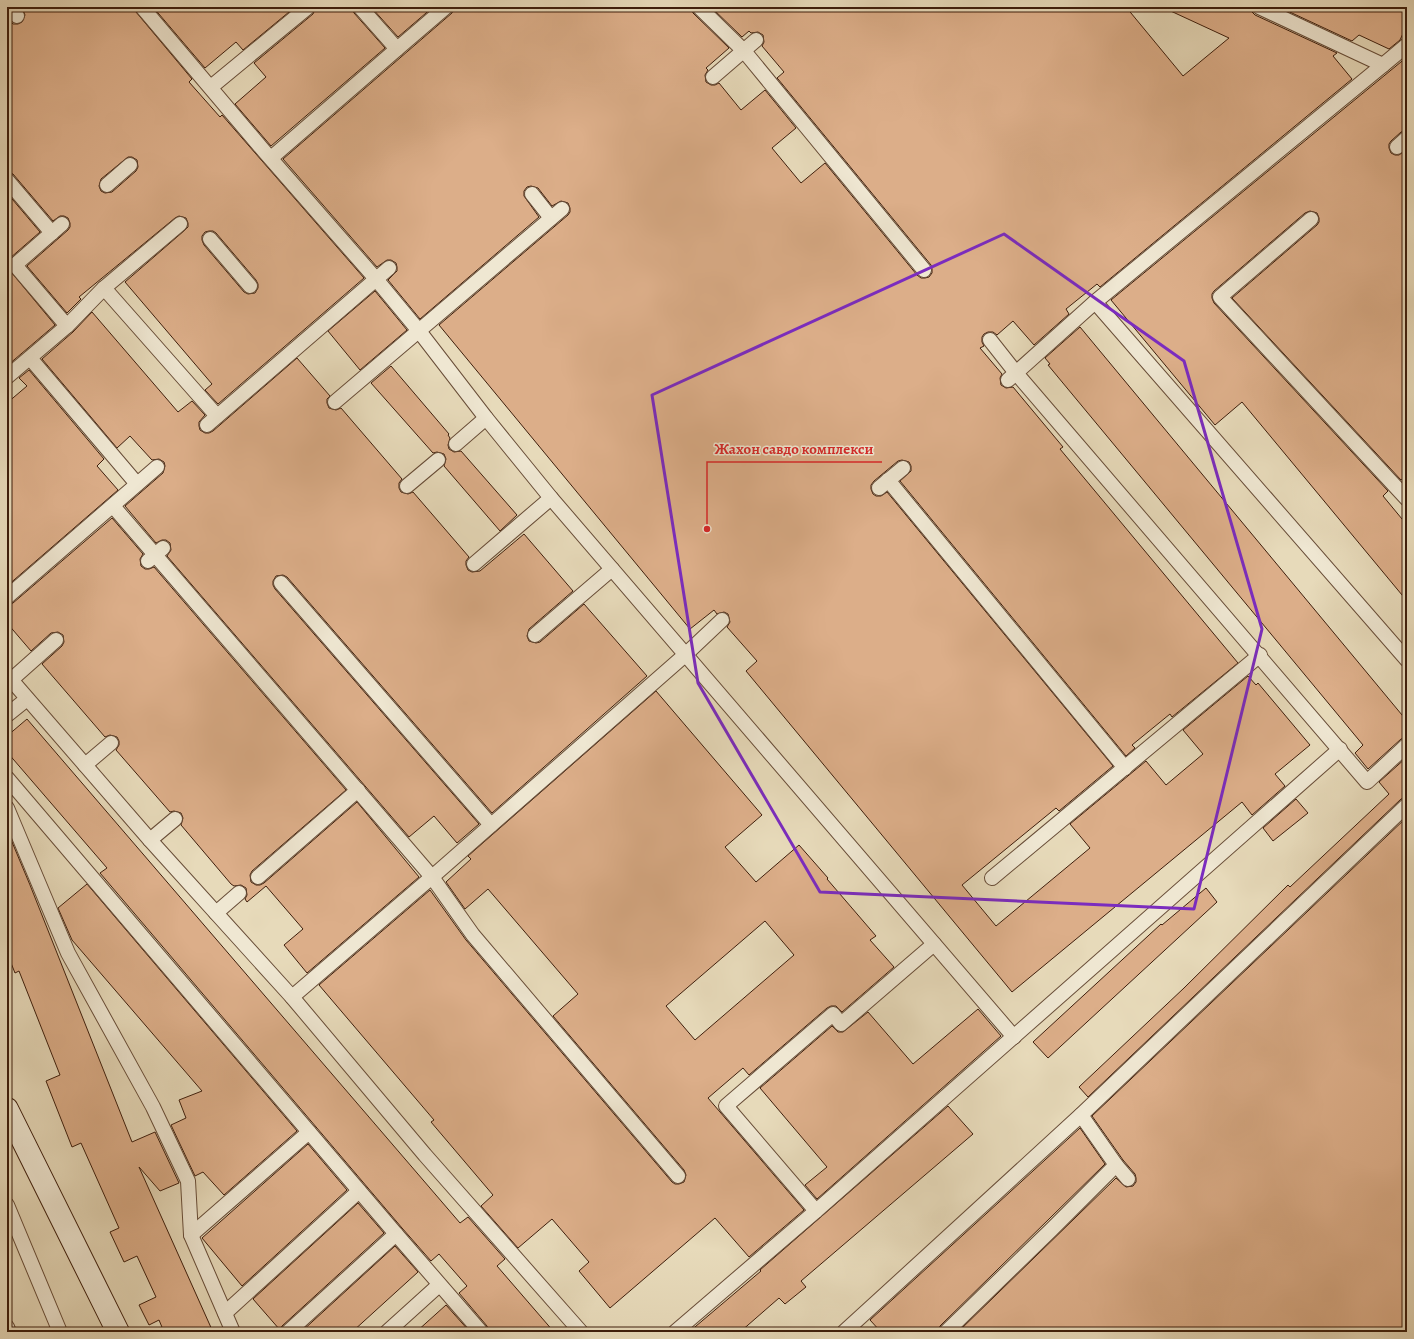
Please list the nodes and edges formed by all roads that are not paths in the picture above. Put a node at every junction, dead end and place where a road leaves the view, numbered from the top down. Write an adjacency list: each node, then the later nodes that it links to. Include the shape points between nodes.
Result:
1 (142, 7): 13 (lane)
2 (308, 7): 13 (lane)
3 (360, 7): 9 (lane)
4 (446, 7): 9 (lane)
5 (1259, 7): 11 (lane)
6 (697, 9): 10 (lane)
7 (756, 40): 10 (lane)
8 (1407, 45): 11 (lane)
9 (397, 49): 14 (lane)
10 (744, 51): 12 (lane); 25 (lane)
11 (1383, 65): 29 (lane)
12 (714, 77)
13 (211, 87): 14 (lane)
14 (271, 158): 26 (lane)
15 (130, 165): 17 (lane)
16 (7, 180): 30 (lane, via 57,228 15,265)
17 (107, 185)
18 (532, 194): 20 (lane)
19 (562, 209): 20 (lane)
20 (551, 218): 31 (lane)
21 (1311, 219): 45 (lane, via 1220,297)
22 (180, 224): 28 (lane)
23 (210, 239): 27 (lane)
24 (389, 268): 26 (lane)
25 (924, 270)
26 (376, 280): 28 (lane, via 298,341 212,420); 31 (lane)
27 (250, 286)
28 (104, 288): 30 (lane)
29 (1095, 302): 35 (lane); 56 (lane)
30 (67, 326): 33 (lane)
31 (419, 331): 36 (lane); 37 (lane)
32 (990, 340): 35 (lane)
33 (30, 358): 34 (lane); 42 (lane)
34 (7, 377)
35 (1012, 377): 55 (lane)
36 (335, 402)
37 (486, 418): 38 (lane); 44 (lane)
38 (456, 444)
39 (438, 460): 43 (lane)
40 (157, 467): 42 (lane)
41 (903, 468): 64 (lane, via 884,484)
42 (137, 484): 46 (lane)
43 (408, 486)
44 (550, 498): 47 (lane); 48 (lane)
45 (1407, 499)
46 (113, 506): 50 (lane); 66 (lane, via 291,721)
47 (474, 564)
48 (612, 569): 52 (lane); 54 (lane)
49 (287, 586): 70 (lane)
50 (7, 597)
51 (722, 620): 54 (lane)
52 (535, 635)
53 (56, 640): 57 (lane)
54 (685, 655): 70 (lane); 77 (lane)
55 (1260, 655): 62 (lane); 64 (lane)
56 (1407, 660)
57 (9, 678): 58 (lane)
58 (27, 699): 59 (lane); 63 (lane)
59 (7, 715)
60 (110, 744): 63 (lane)
61 (1407, 745): 62 (lane, via 1367,782)
62 (1340, 749): 79 (lane)
63 (85, 765): 71 (lane)
64 (1125, 768): 74 (lane)
65 (7, 778): 82 (lane)
66 (358, 790): 72 (lane); 73 (lane)
67 (1407, 804): 81 (lane)
68 (7, 808): 90 (lane, via 68,953 153,1107 188,1181)
69 (175, 819): 71 (lane)
70 (491, 825): 73 (lane)
71 (150, 840): 76 (lane)
72 (258, 877)
73 (432, 877): 78 (lane); 84 (lane, via 473,935)
74 (992, 878)
75 (239, 893): 76 (lane)
76 (216, 913): 78 (lane)
77 (934, 944): 79 (lane); 88 (lane, via 841,1024 833,1014 726,1106)
78 (292, 997): 101 (lane, via 425,1155)
79 (1014, 1037): 88 (lane)
80 (7, 1109): 96 (main road)
81 (1081, 1115): 83 (lane); 103 (lane)
82 (309, 1132): 86 (lane); 90 (lane)
83 (1116, 1165): 85 (lane); 104 (lane, via 1055,1233)
84 (678, 1176)
85 (1128, 1179)
86 (360, 1191): 89 (lane); 92 (lane)
87 (7, 1205): 95 (lane)
88 (816, 1211): 102 (lane)
89 (396, 1234): 91 (lane); 98 (lane)
90 (191, 1235): 92 (lane)
91 (440, 1285): 99 (lane); 100 (lane)
92 (225, 1313): 97 (lane)
93 (7, 1327): 94 (lane)
94 (9, 1332)
95 (60, 1332)
96 (118, 1332)
97 (233, 1332)
98 (288, 1332)
99 (387, 1332)
100 (481, 1332)
101 (581, 1332)
102 (675, 1332)
103 (844, 1332)
104 (946, 1332)

